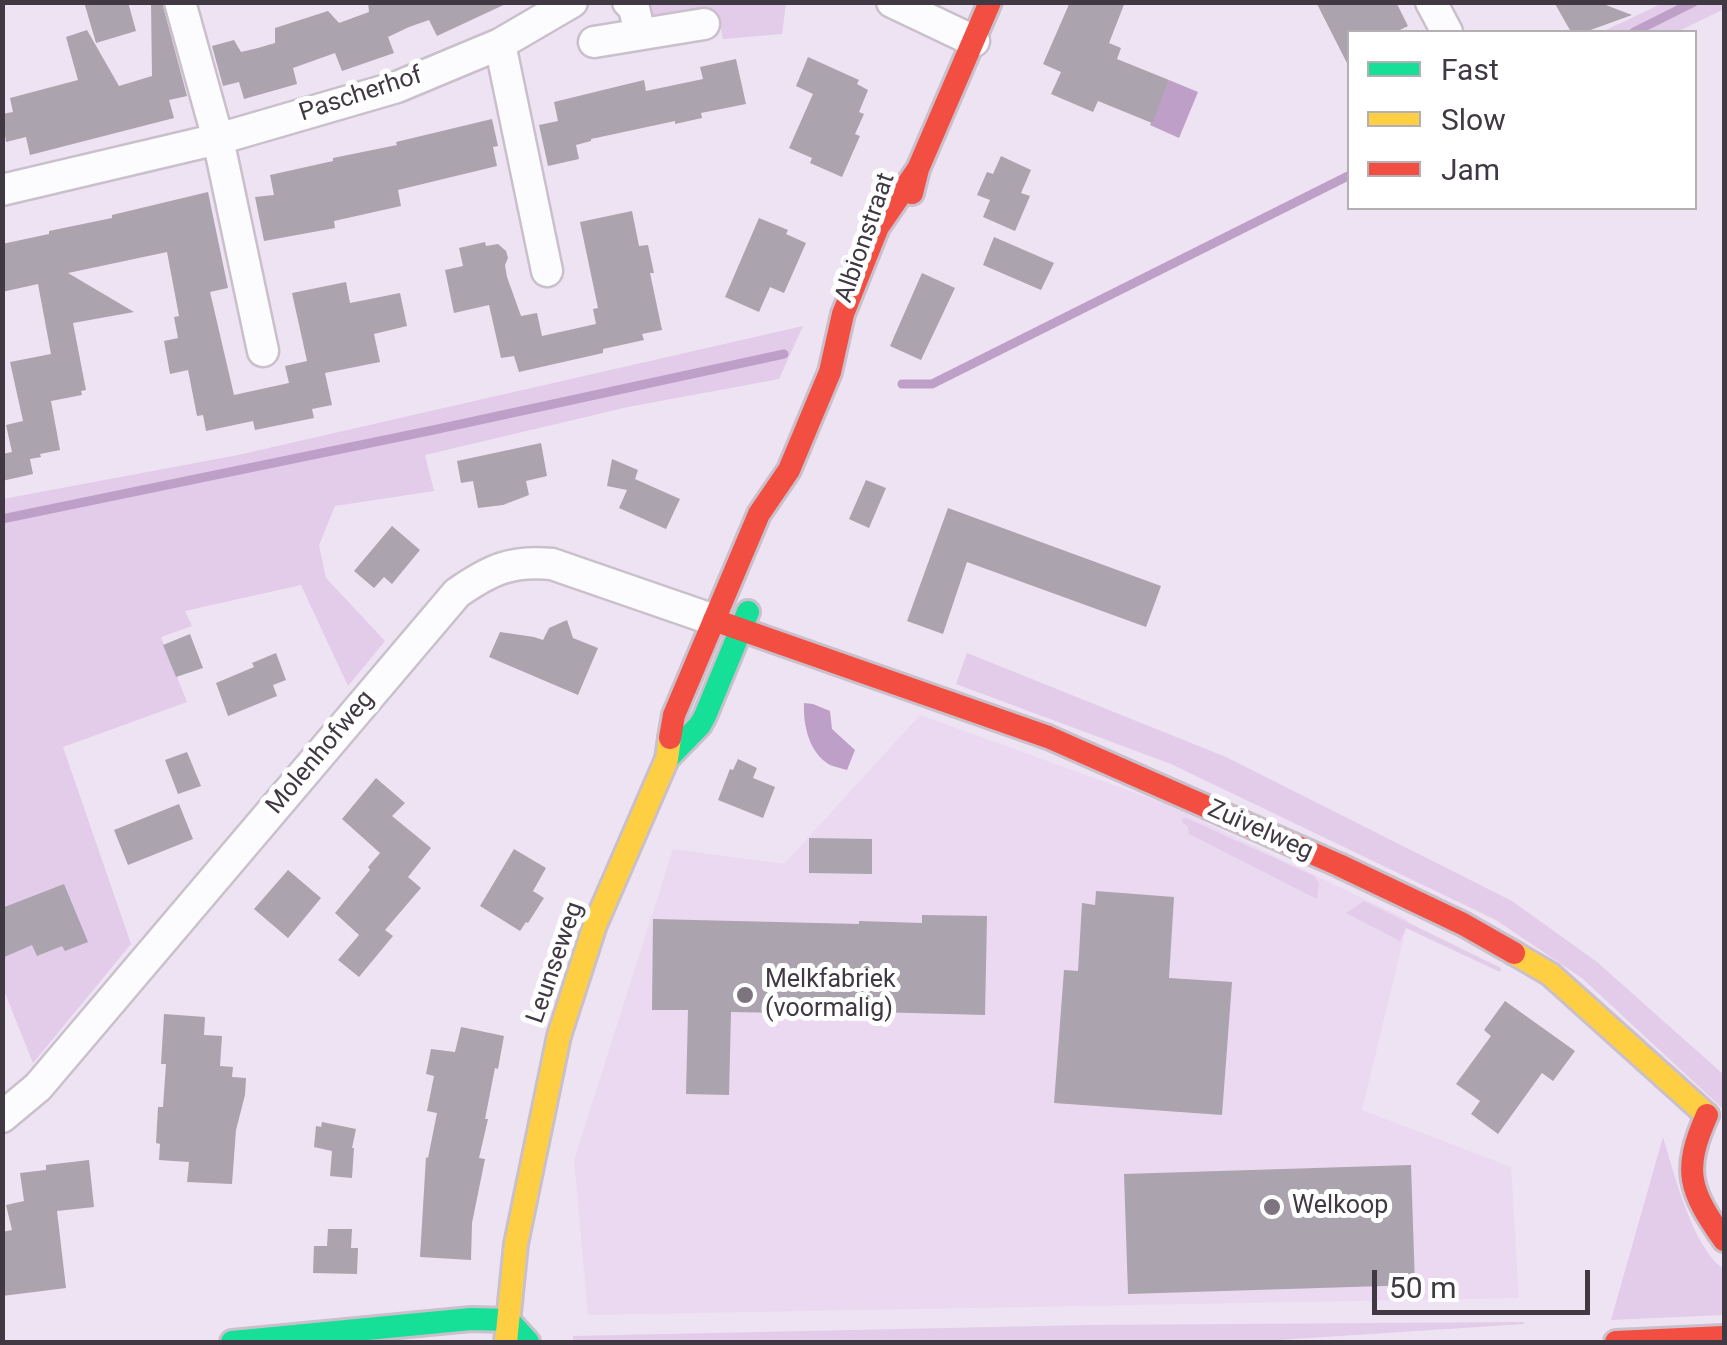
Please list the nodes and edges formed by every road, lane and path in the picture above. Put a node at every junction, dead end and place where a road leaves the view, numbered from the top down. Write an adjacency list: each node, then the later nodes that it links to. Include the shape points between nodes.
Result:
1 (180, 2): 13 (street)
2 (572, 2): 12 (street, Pascherhof)
3 (628, 2): 9 (street)
4 (892, 2): 10 (street)
5 (990, 2): 10 (main road, Albionstraat)
6 (1431, 2): 8 (street)
7 (704, 24): 9 (street)
8 (1446, 30)
9 (640, 34): 11 (street)
10 (974, 40): 14 (main road, Albionstraat)
11 (594, 42)
12 (500, 44): 13 (street, Pascherhof, via 397,87); 17 (street)
13 (218, 139): 15 (street, Pascherhof); 19 (street)
14 (918, 169): 16 (main road, Albionstraat); 20 (main road, Albionstraat, via 878,227 843,314)
15 (2, 190)
16 (900, 235)
17 (547, 271)
18 (867, 322): 20 (main road, Albionstraat)
19 (263, 351)
20 (830, 372): 21 (main road, Albionstraat)
21 (789, 470): 22 (main road, Albionstraat); 24 (main road, Albionstraat, via 760,514)
22 (784, 523)
23 (756, 593): 24 (main road)
24 (728, 624): 25 (street, Molenhofweg, via 552,564 504,566 479,578 457,593 38,1087); 26 (main road, Zuivelweg, via 1048,737 1463,924 1550,974); 27 (main road, Leunseweg, via 674,714 666,760 595,925 558,1036)
25 (2, 1117)
26 (1716, 1122): 28 (main road, via 1691,1158 1710,1219)
27 (528, 1193): 29 (main road, Leunseweg); 31 (main road, Leunseweg)
28 (1724, 1240)
29 (535, 1273)
30 (534, 1308): 34 (main road)
31 (507, 1331): 33 (main road, via 456,1320); 34 (main road)
32 (1724, 1337): 35 (main road)
33 (232, 1342)
34 (531, 1342)
35 (1616, 1342)

